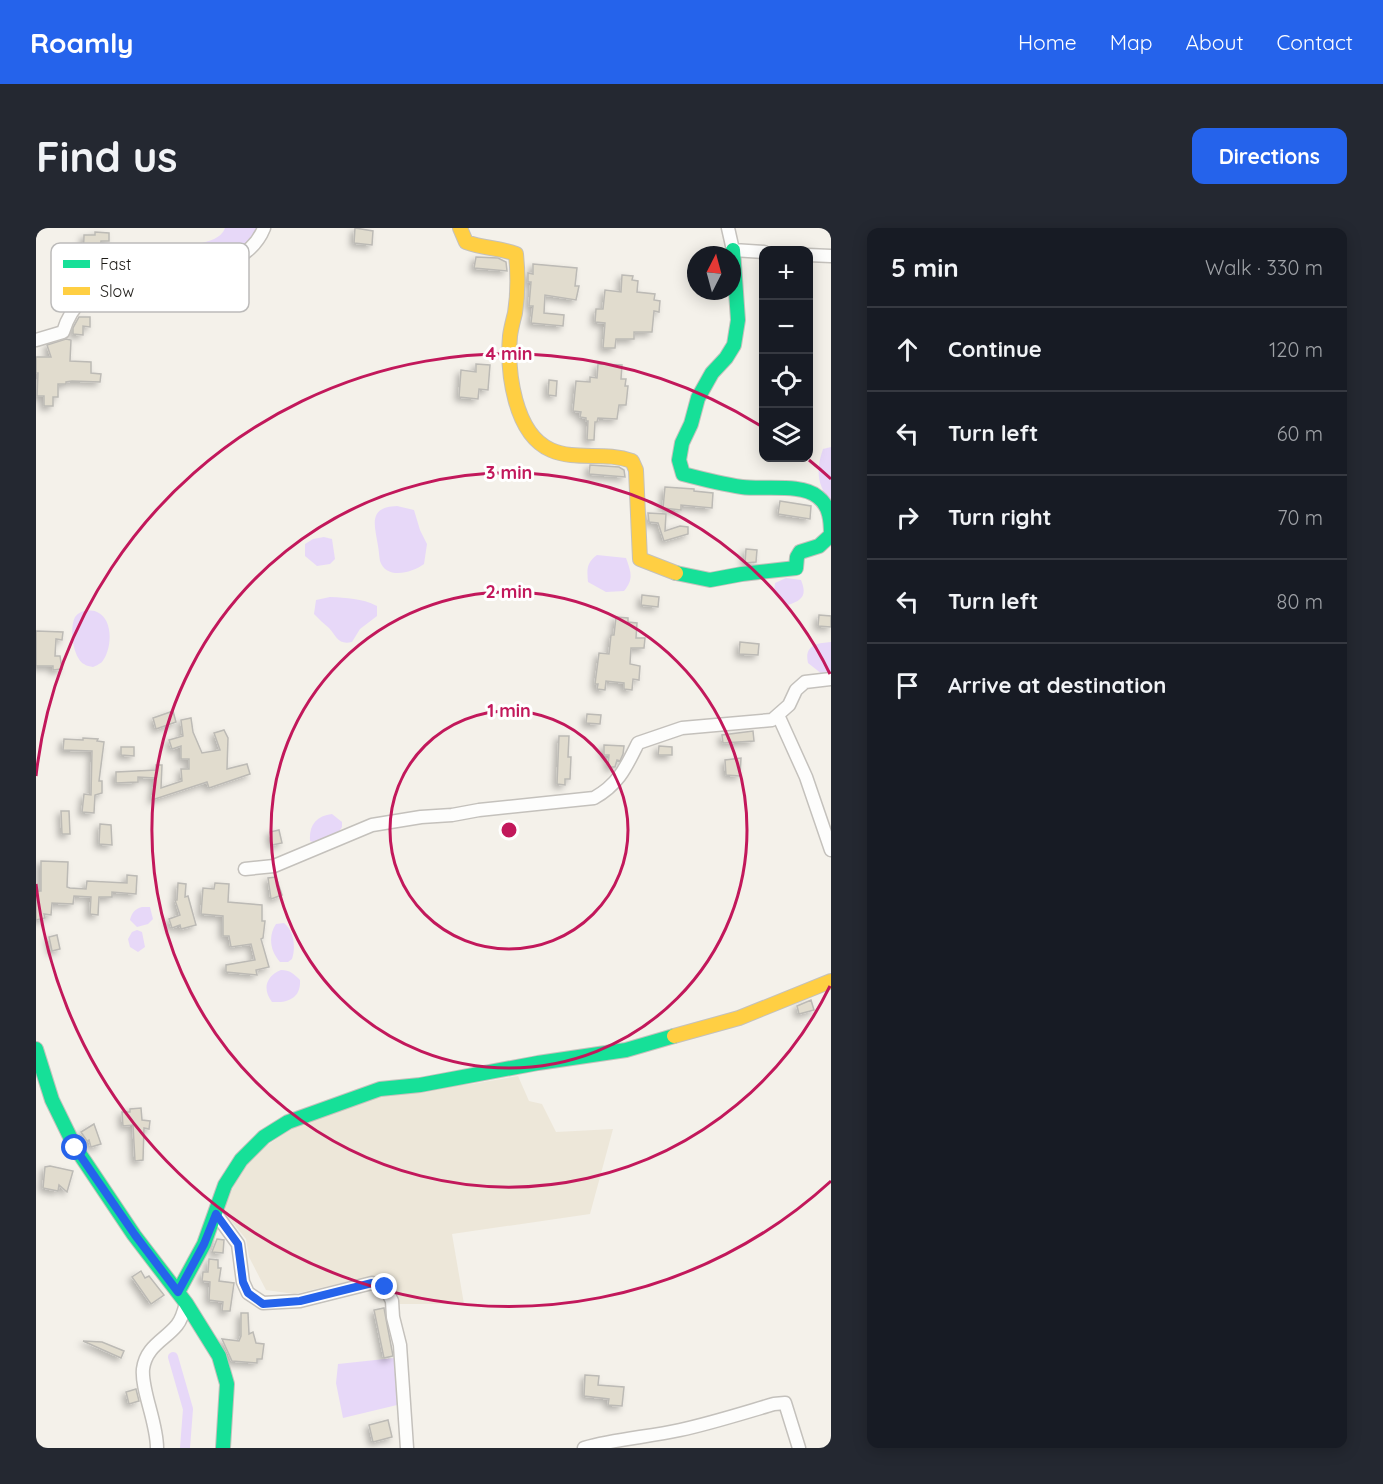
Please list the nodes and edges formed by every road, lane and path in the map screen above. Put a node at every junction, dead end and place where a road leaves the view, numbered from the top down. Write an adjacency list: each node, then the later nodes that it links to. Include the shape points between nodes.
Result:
1 (264, 228): 5 (street)
2 (460, 228): 10 (street, via 466,242 516,254 510,338 512,368 520,416 531,432 549,450 632,461 636,470 640,559 680,575 710,580 796,568 800,552 819,546 831,535 831,518 815,494 732,486 683,474 679,460 682,443 698,398 734,345)
3 (728, 228): 4 (street)
4 (732, 246)
5 (249, 250)
6 (741, 251): 7 (street)
7 (759, 252)
8 (813, 255): 9 (street)
9 (831, 256)
10 (737, 300)
11 (71, 312): 12 (street, via 63,332)
12 (36, 340)
13 (831, 679): 14 (street, via 805,682)
14 (778, 715): 15 (street, via 806,777); 16 (street, via 772,720 682,728 638,743 622,774 594,798 372,825 274,866)
15 (831, 850)
16 (245, 869)
17 (831, 981): 19 (street, via 739,1018 626,1050 380,1089 288,1122 264,1137 241,1160 225,1185)
18 (36, 1048): 20 (street, via 52,1100 75,1148)
19 (216, 1214): 20 (street); 23 (street, via 238,1244 248,1293 263,1304 308,1299 372,1283 385,1287 392,1301 400,1345)
20 (182, 1298): 21 (street, via 182,1319 154,1344 143,1368); 22 (street, via 219,1356 227,1384)
21 (157, 1448)
22 (223, 1448)
23 (407, 1448)
24 (584, 1448): 25 (street, via 681,1430 785,1403)
25 (799, 1448)

